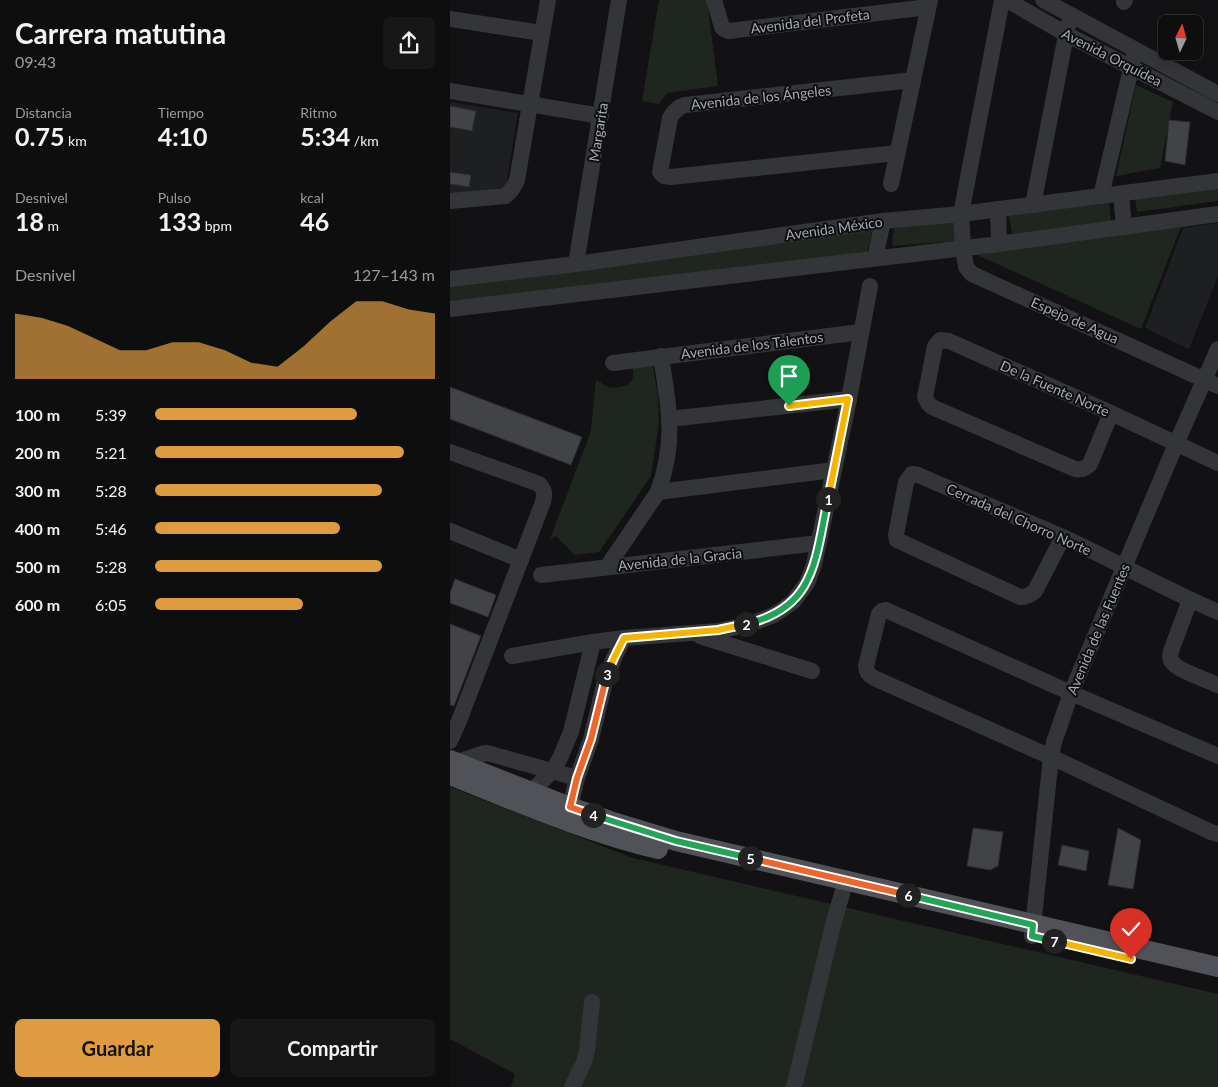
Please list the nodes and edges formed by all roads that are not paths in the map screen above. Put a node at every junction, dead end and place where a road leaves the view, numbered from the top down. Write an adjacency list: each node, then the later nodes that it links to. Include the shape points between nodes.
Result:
1 (548, 0): 10 (street)
2 (619, 0): 19 (street, Margarita)
3 (714, 0): 7 (street, Avenida del Profeta, via 722,27 730,31)
4 (1002, 0): 28 (street, Espejo de Agua)
5 (1007, 0): 11 (street, Avenida Orquídea)
6 (1043, 0): 8 (street, Avenida Orquídea)
7 (929, 4): 14 (street)
8 (1071, 16): 11 (street); 12 (street, Avenida Orquídea)
9 (450, 19): 10 (street)
10 (542, 33): 17 (street)
11 (1066, 34): 13 (street, Avenida Orquídea); 26 (street)
12 (1135, 50): 13 (street); 16 (street, Avenida Orquídea)
13 (1131, 67): 18 (street, Avenida Orquídea); 24 (street)
14 (913, 80): 20 (street); 20 (street, Avenida de los Ángeles, via 679,106 670,118 660,172 671,177)
15 (450, 91): 17 (street)
16 (1217, 92)
17 (530, 104): 19 (street); 25 (street, via 517,180 511,192 505,196)
18 (1218, 112)
19 (601, 116): 35 (street, Margarita)
20 (897, 153): 22 (street)
21 (1218, 181): 23 (street, Avenida México)
22 (891, 184)
23 (1122, 194): 24 (street, Avenida México); 31 (street)
24 (1101, 196): 26 (street, Avenida México)
25 (450, 201)
26 (1032, 205): 27 (street, Avenida México)
27 (998, 208): 28 (street, Avenida México); 32 (street)
28 (961, 214): 30 (street, Avenida México); 33 (street, Espejo de Agua)
29 (1218, 214): 31 (street)
30 (883, 222): 34 (street); 35 (street, Avenida México)
31 (1124, 227): 32 (street)
32 (999, 244): 33 (street)
33 (963, 247): 34 (street); 43 (street, Espejo de Agua, via 966,267 972,274)
34 (875, 258): 38 (street)
35 (576, 264): 36 (street, Avenida México)
36 (450, 279)
37 (870, 286): 39 (street)
38 (450, 309)
39 (861, 332): 41 (street, Avenida de los Talentos); 44 (street)
40 (1218, 348): 43 (street, Avenida de las Fuentes)
41 (661, 356): 42 (street, Avenida de los Talentos); 46 (street)
42 (613, 363)
43 (1212, 383): 47 (street, Avenida de las Fuentes)
44 (848, 399): 46 (street); 50 (street)
45 (1111, 413): 45 (street, De la Fuente Norte, via 948,341 940,340 935,346 925,397 932,407 1075,469 1080,470 1090,464); 47 (street, De la Fuente Norte)
46 (669, 419): 51 (street, via 665,465)
47 (1176, 444): 49 (street, De la Fuente Norte); 57 (street, Avenida de las Fuentes)
48 (450, 452): 55 (street, via 543,488 543,502)
49 (1218, 463)
50 (834, 470): 51 (street); 54 (street)
51 (658, 492): 56 (street)
52 (450, 531): 55 (street)
53 (1063, 537): 53 (street, Cerrada del Chorro Norte, via 912,474 906,482 896,535 898,540 1025,597 1035,591); 57 (street, Cerrada del Chorro Norte)
54 (819, 543): 56 (street, Avenida de la Gracia); 61 (street, via 807,583 793,602 774,615 750,624)
55 (521, 560): 68 (street)
56 (606, 567): 58 (street, Avenida de la Gracia)
57 (1125, 567): 59 (street, Cerrada del Chorro Norte); 67 (street, Avenida de las Fuentes)
58 (540, 575)
59 (1190, 600): 60 (street, Cerrada del Chorro Norte); 66 (street, via 1170,659 1176,666)
60 (1218, 612)
61 (693, 633): 62 (street); 65 (street)
62 (624, 638): 63 (street); 73 (street, via 604,681 591,739)
63 (593, 642): 64 (street); 72 (street, via 571,732)
64 (512, 656)
65 (812, 672)
66 (1218, 685)
67 (1071, 693): 69 (street); 70 (street, Avenida de las Fuentes); 70 (street, via 886,610 879,614 866,666 869,675)
68 (450, 741)
69 (1218, 756)
70 (1051, 757): 76 (street); 78 (street, Avenida de las Fuentes)
71 (452, 766): 72 (street, via 487,753); 74 (main road); 74 (main road, via 476,785)
72 (553, 770): 73 (street); 74 (street)
73 (577, 778): 75 (street)
74 (534, 801): 75 (main road); 77 (main road, via 620,840)
75 (570, 807): 77 (main road, via 676,841)
76 (1218, 834)
77 (844, 885): 78 (main road); 83 (street)
78 (1032, 930): 79 (main road); 80 (main road)
79 (1218, 967)
80 (1218, 979)
81 (592, 1002): 82 (street, via 587,1051)
82 (572, 1087)
83 (794, 1087)

